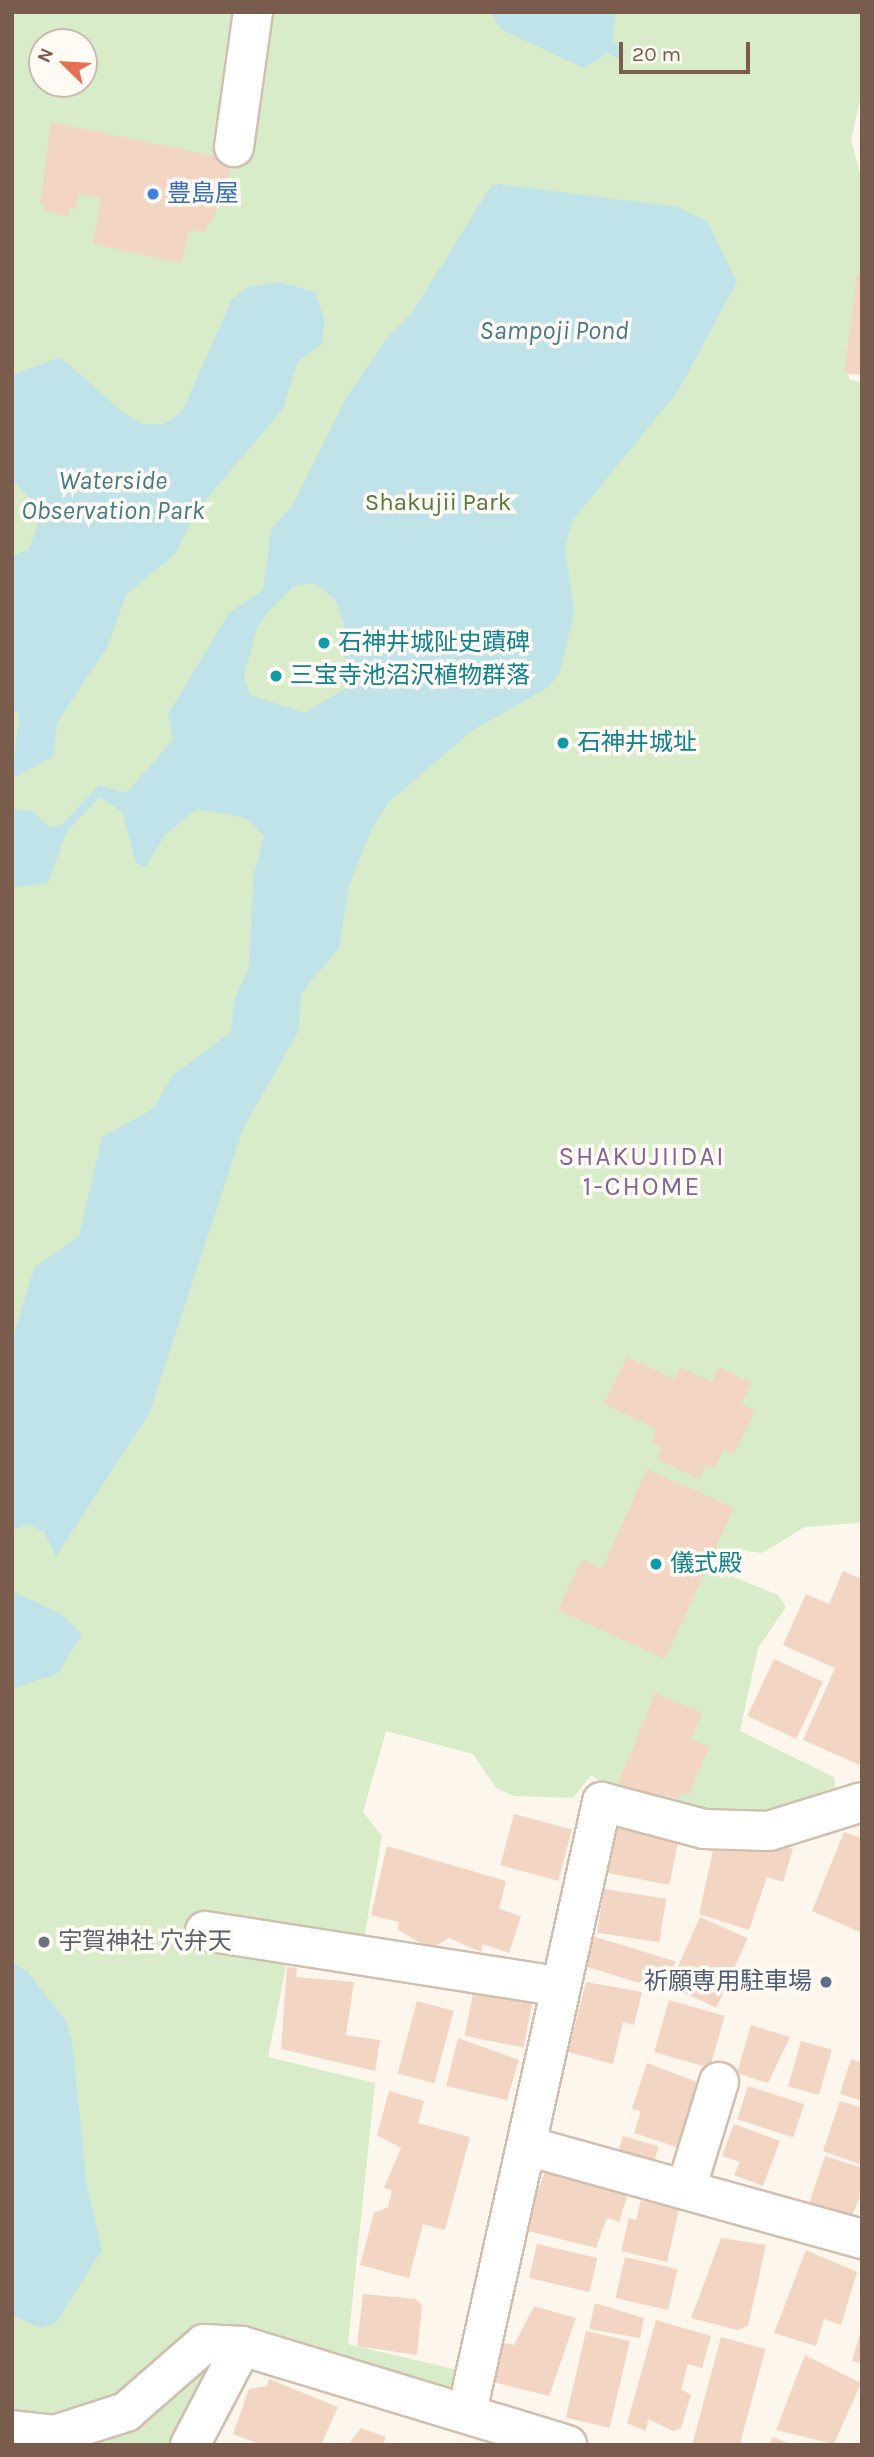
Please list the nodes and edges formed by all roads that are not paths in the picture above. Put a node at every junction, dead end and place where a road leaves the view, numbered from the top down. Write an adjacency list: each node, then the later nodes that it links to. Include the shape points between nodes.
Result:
1 (253, 12): 2 (street)
2 (234, 147)
3 (862, 1802): 5 (street, via 769,1831 704,1829 602,1802)
4 (205, 1931): 5 (street)
5 (561, 1987): 7 (street)
6 (719, 2082): 8 (street)
7 (527, 2146): 8 (street); 11 (street)
8 (686, 2189): 9 (street)
9 (862, 2239)
10 (242, 2346): 11 (street); 12 (street, via 192,2349 126,2412 95,2426 54,2435); 13 (street)
11 (473, 2424): 14 (street)
12 (12, 2430)
13 (190, 2445)
14 (567, 2445)

